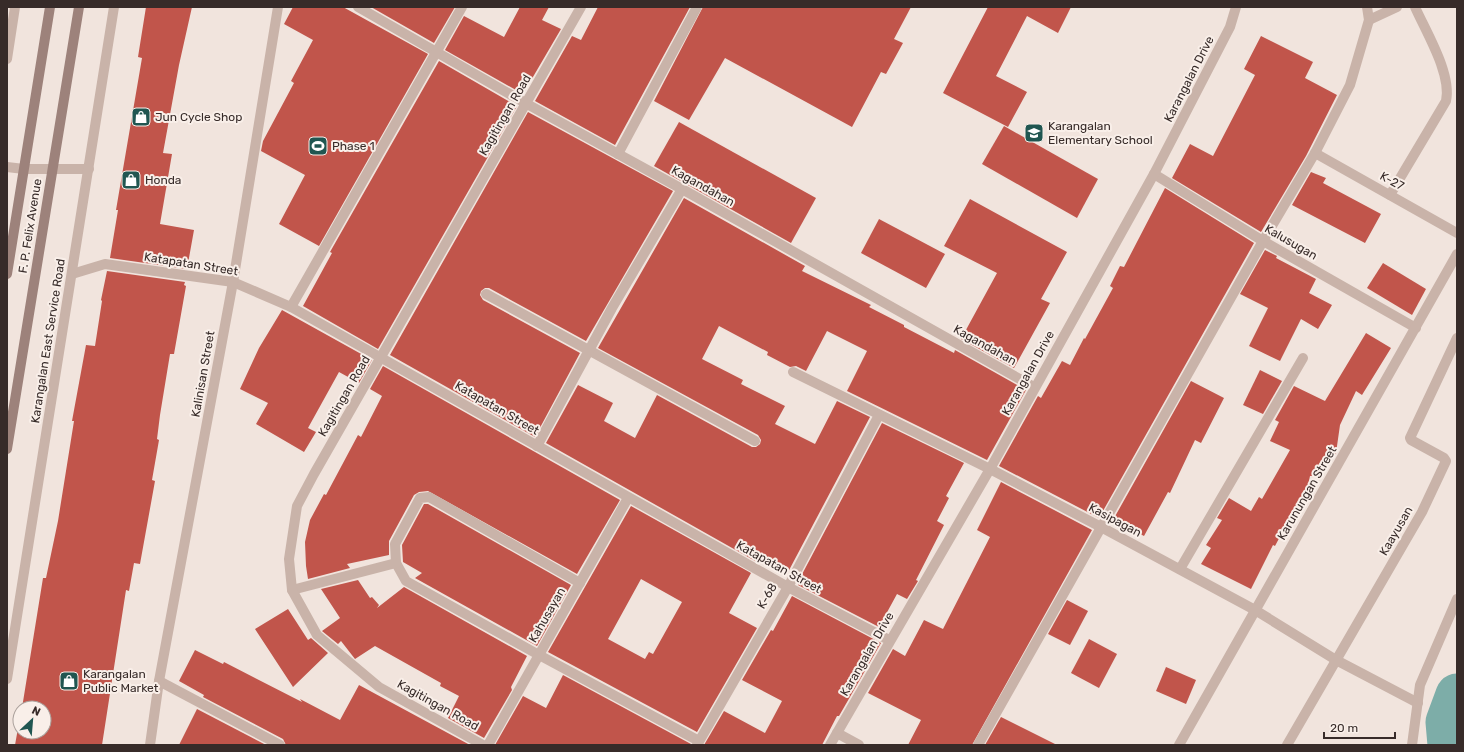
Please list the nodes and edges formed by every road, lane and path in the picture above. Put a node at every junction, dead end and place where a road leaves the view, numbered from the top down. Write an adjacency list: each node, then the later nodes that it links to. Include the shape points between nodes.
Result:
1 (15, 7): 16 (street)
2 (50, 7): 21 (main road, F. P. Felix Avenue)
3 (79, 7): 23 (main road, F. P. Felix Avenue)
4 (114, 7): 22 (street, Karangalan East Service Road)
5 (278, 7): 32 (street, Kalinisan Street)
6 (358, 7): 15 (street, Kagandahan)
7 (462, 7): 15 (street)
8 (581, 7): 17 (street, Kagitingan Road)
9 (697, 7): 19 (street)
10 (1236, 7): 24 (street, Karangalan Drive, via 1230,28)
11 (1367, 7): 14 (street)
12 (1397, 7): 14 (street)
13 (1415, 7): 26 (street, via 1446,77 1448,92 1446,101)
14 (1369, 20): 18 (street, via 1350,85)
15 (436, 53): 17 (street, Kagandahan); 34 (street)
16 (7, 59)
17 (527, 104): 19 (street, Kagandahan); 38 (street, Kagitingan Road)
18 (1315, 153): 26 (street, K-27); 28 (street)
19 (618, 154): 25 (street, Kagandahan)
20 (7, 167): 21 (street)
21 (24, 169): 23 (street); 30 (main road, F. P. Felix Avenue)
22 (89, 169): 23 (street); 31 (street, Karangalan East Service Road)
23 (53, 170): 45 (main road, F. P. Felix Avenue)
24 (1154, 174): 28 (street, Kalusugan); 41 (street, Karangalan Drive)
25 (682, 188): 37 (street); 41 (street, Kagandahan)
26 (1390, 195): 27 (street, K-27)
27 (1457, 233)
28 (1263, 241): 35 (street, Kalusugan); 48 (street)
29 (1457, 254): 35 (street, Karunungan Street)
30 (7, 274)
31 (72, 274): 32 (street, Katapatan Street, via 105,264); 59 (street, Karangalan East Service Road)
32 (233, 282): 34 (street, Katapatan Street); 60 (street, Kalinisan Street)
33 (486, 294): 37 (street)
34 (291, 307): 38 (street, Katapatan Street)
35 (1416, 328): 55 (street, Karunungan Street)
36 (1457, 338): 58 (street, Kaayusan, via 1410,438 1446,461 1422,512)
37 (589, 351): 43 (street); 44 (street)
38 (381, 357): 44 (street, Katapatan Street); 53 (street, Kagitingan Road, via 297,506 289,559)
39 (1303, 358): 50 (street)
40 (793, 372): 42 (street, Kasipagan)
41 (1034, 387): 46 (street, Karangalan Drive)
42 (879, 415): 46 (street, Kasipagan); 52 (street, K-68)
43 (755, 441)
44 (537, 446): 47 (street, Katapatan Street)
45 (7, 449)
46 (990, 469): 48 (street, Kasipagan); 56 (street, Karangalan Drive)
47 (628, 498): 51 (street, Kahusayan); 52 (street, Katapatan Street)
48 (1101, 527): 50 (street, Kasipagan); 70 (street)
49 (396, 563): 51 (street, via 395,544 420,498 424,496); 53 (street); 57 (street, via 406,581)
50 (1180, 569): 55 (street, Kasipagan)
51 (580, 583): 57 (street, Kahusayan)
52 (788, 587): 56 (street, Katapatan Street); 63 (street, K-68)
53 (292, 590): 66 (street, Kagitingan Road, via 317,635 379,687)
54 (1457, 599): 61 (street, via 1420,685)
55 (1255, 610): 58 (street, Kasipagan); 71 (street, Karunungan Street)
56 (889, 640): 62 (street, Karangalan Drive)
57 (538, 655): 63 (street); 67 (street, Kahusayan)
58 (1336, 660): 61 (street, Kasipagan); 72 (street, Kaayusan)
59 (7, 679)
60 (159, 682): 64 (street, Kalinisan Street); 65 (street)
61 (1418, 703): 73 (street)
62 (837, 733): 68 (street, Karangalan Drive); 69 (street)
63 (698, 743)
64 (150, 745)
65 (280, 745)
66 (483, 745)
67 (488, 745)
68 (830, 745)
69 (859, 745)
70 (978, 745)
71 (1179, 745)
72 (1287, 745)
73 (1412, 745)

